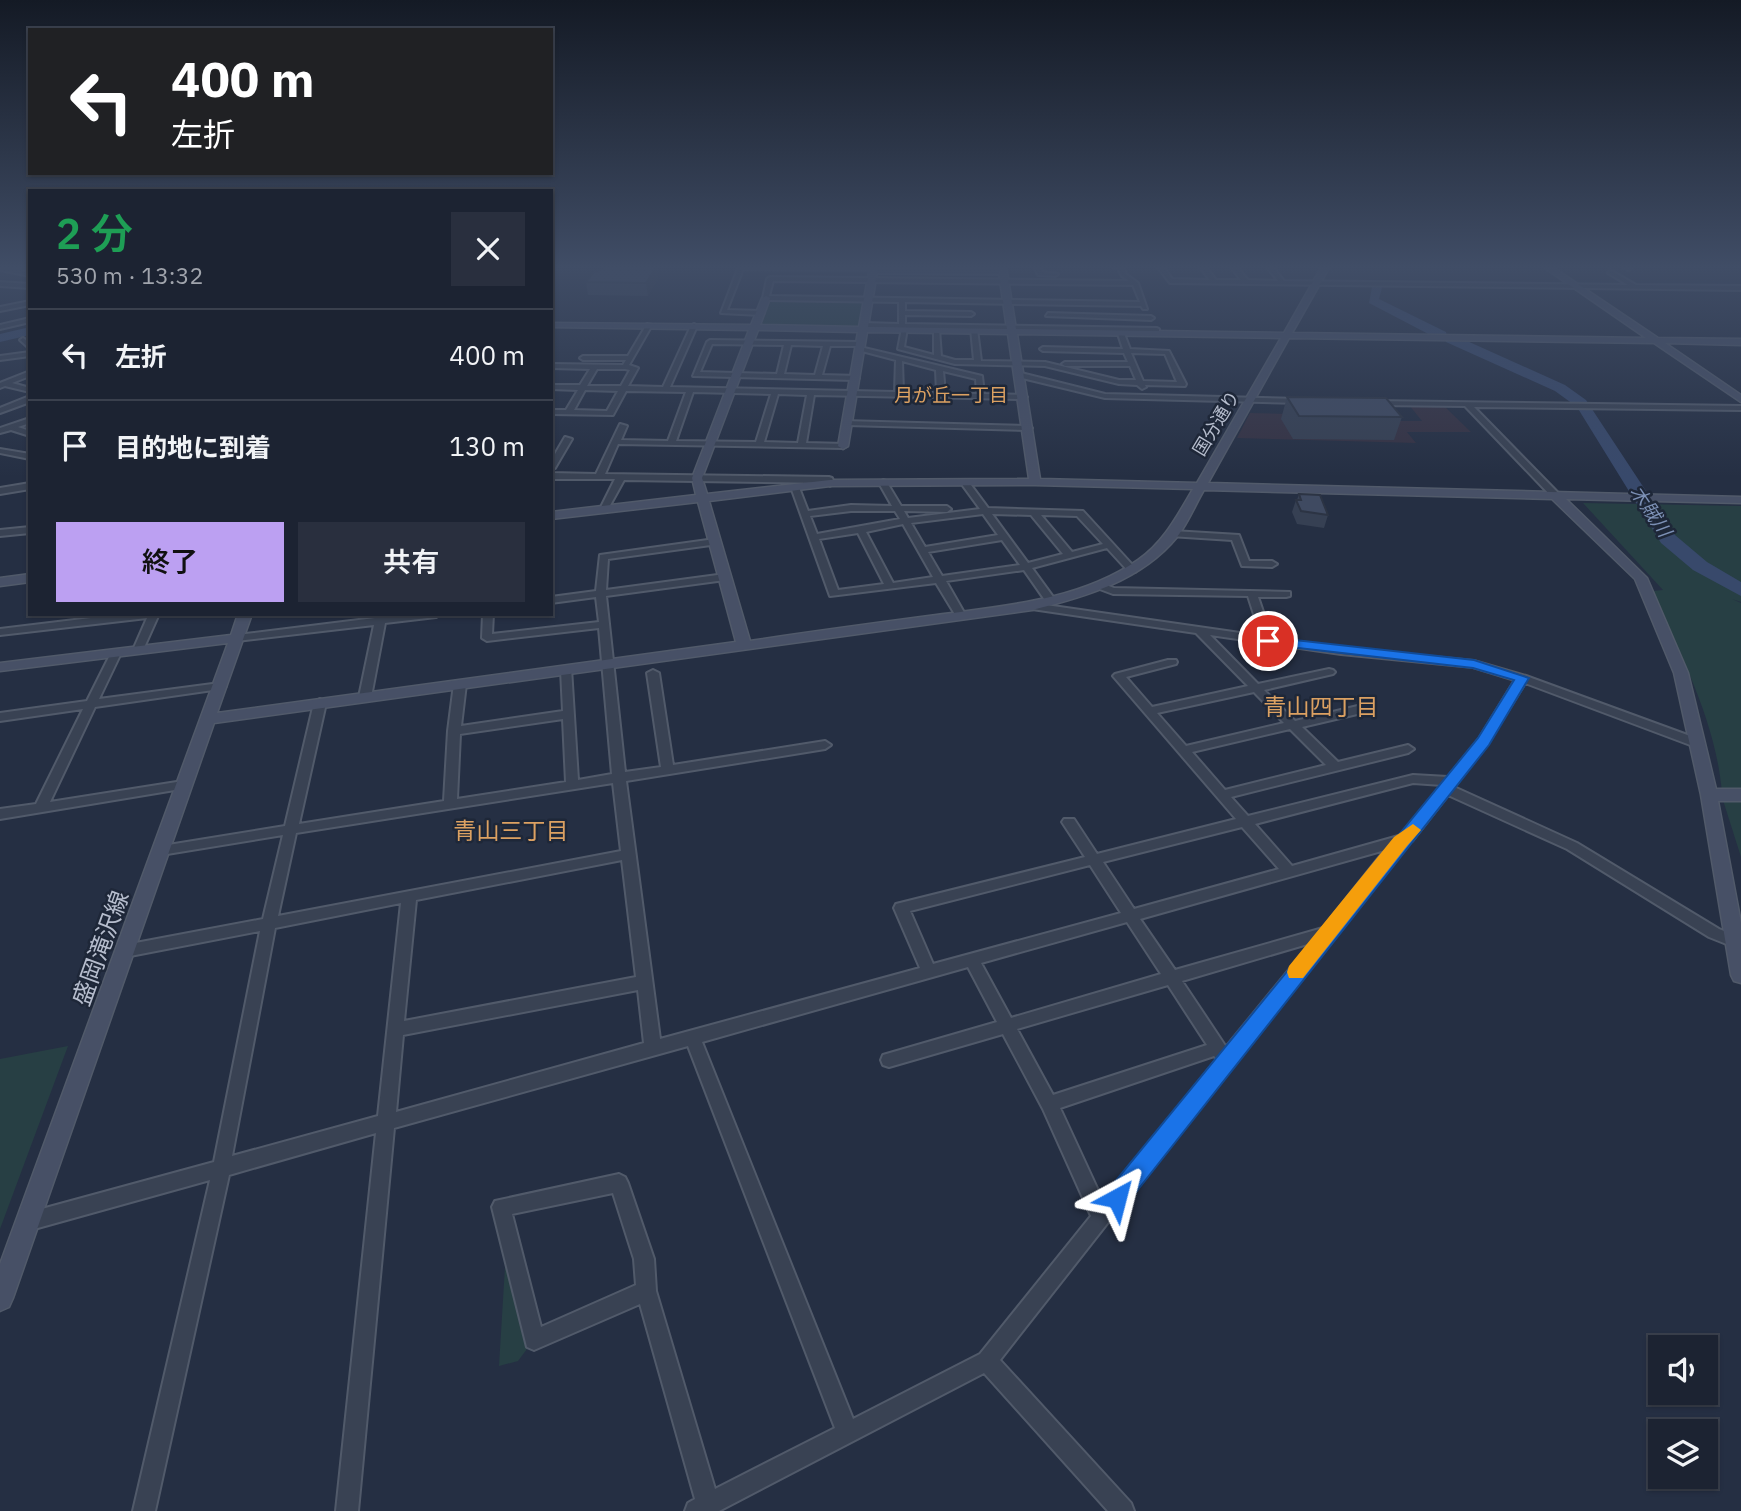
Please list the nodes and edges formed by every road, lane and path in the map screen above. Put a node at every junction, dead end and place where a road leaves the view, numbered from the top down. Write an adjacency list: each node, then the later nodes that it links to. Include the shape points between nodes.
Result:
1 (642, 337): 27 (street)
2 (689, 337): 49 (street)
3 (752, 337): 16 (street)
4 (862, 337): 21 (street)
5 (902, 337): 28 (street, via 900,348)
6 (937, 337): 28 (street)
7 (975, 337): 30 (street)
8 (1013, 337): 31 (street)
9 (1041, 337): 22 (street)
10 (1122, 337): 23 (street)
11 (1285, 337): 63 (street, 国分通り)
12 (1397, 337): 15 (street)
13 (1649, 337): 15 (street)
14 (23, 340): 20 (street)
15 (1654, 340): 17 (street); 60 (street)
16 (750, 342): 18 (street); 39 (street); 39 (street, via 710,342 696,374)
17 (1741, 342)
18 (788, 343): 19 (street); 41 (street)
19 (827, 343): 21 (street); 42 (street)
20 (28, 345)
21 (860, 346): 29 (street); 43 (street)
22 (1043, 349): 23 (street); 32 (street)
23 (1127, 351): 33 (street); 44 (street, via 1167,352 1182,384)
24 (28, 354): 25 (street)
25 (0, 358)
26 (583, 358): 27 (street)
27 (630, 358): 36 (street)
28 (938, 358): 30 (street)
29 (899, 359): 37 (street); 56 (street)
30 (978, 362): 31 (street)
31 (1018, 363): 32 (street); 40 (street)
32 (1045, 364): 33 (street); 44 (street, via 1119,382)
33 (1133, 364): 44 (street)
34 (553, 366): 35 (street)
35 (594, 367): 36 (street); 47 (street)
36 (625, 367): 48 (street, via 634,368)
37 (939, 368): 57 (street); 58 (street, via 979,378)
38 (28, 374): 45 (street)
39 (737, 375): 41 (street); 52 (street)
40 (1020, 375): 59 (street); 62 (street, via 1105,396)
41 (780, 376): 42 (street)
42 (818, 377): 43 (street)
43 (855, 378): 55 (street)
44 (1140, 382): 62 (street)
45 (2, 385): 50 (street)
46 (553, 387): 47 (street)
47 (583, 387): 48 (street); 72 (street)
48 (624, 388): 49 (street); 72 (street, via 610,413)
49 (666, 388): 51 (street)
50 (28, 390)
51 (690, 390): 52 (street); 82 (street)
52 (731, 392): 53 (street); 83 (street)
53 (775, 393): 54 (street); 84 (street)
54 (811, 393): 55 (street); 85 (street)
55 (852, 394): 56 (street); 74 (street)
56 (899, 395): 57 (street)
57 (941, 395): 58 (street)
58 (981, 396): 59 (street)
59 (1023, 397): 77 (street)
60 (1741, 399)
61 (28, 400): 67 (street)
62 (1148, 400): 63 (street)
63 (1247, 401): 64 (street); 100 (street, 国分通り)
64 (1312, 401)
65 (1368, 402): 66 (street)
66 (1467, 404): 68 (street); 103 (street)
67 (11, 407): 69 (street); 70 (street)
68 (1741, 408)
69 (28, 410)
70 (0, 411)
71 (553, 412): 72 (street)
72 (569, 412)
73 (28, 421): 76 (street)
74 (847, 423): 77 (street); 86 (street)
75 (623, 426): 81 (street)
76 (11, 428): 78 (street); 79 (street)
77 (1028, 428): 94 (street)
78 (0, 431)
79 (28, 433)
80 (568, 439): 89 (street)
81 (615, 442): 82 (street); 91 (street)
82 (671, 443): 83 (street)
83 (710, 444): 84 (street); 93 (street)
84 (759, 445): 85 (street)
85 (801, 446): 86 (street)
86 (843, 446)
87 (0, 451): 88 (street)
88 (28, 457)
89 (553, 465)
90 (553, 476): 91 (street)
91 (599, 477): 92 (street)
92 (621, 477): 93 (street); 106 (street)
93 (698, 478): 95 (street); 102 (street)
94 (1035, 482): 97 (street); 100 (street)
95 (830, 483): 96 (street); 99 (street)
96 (883, 483): 97 (street); 105 (street)
97 (965, 483): 107 (street)
98 (28, 486): 101 (street)
99 (795, 487): 102 (street); 109 (street)
100 (1196, 487): 103 (street); 115 (street, 国分通り)
101 (0, 491)
102 (703, 496): 106 (street); 118 (street)
103 (1556, 496): 104 (street); 172 (street, via 1641,578 1681,673)
104 (1741, 500)
105 (898, 507): 107 (street); 109 (street); 111 (street)
106 (604, 509): 110 (street)
107 (986, 511): 108 (street); 111 (street); 117 (street)
108 (1034, 512): 119 (street, via 1080,513); 121 (street)
109 (805, 514): 116 (street)
110 (553, 516)
111 (906, 521): 113 (street); 120 (street)
112 (28, 530): 114 (street)
113 (861, 530): 116 (street); 129 (street)
114 (0, 533)
115 (1173, 534): 122 (street, via 1236,537 1245,564); 124 (street)
116 (813, 537): 129 (street, via 835,594)
117 (1004, 537): 120 (street); 123 (street)
118 (715, 542): 125 (street); 131 (street, via 603,558)
119 (1109, 545): 121 (street); 124 (street)
120 (923, 550): 127 (street)
121 (1069, 555): 123 (street)
122 (1272, 564)
123 (1026, 566): 127 (street); 135 (street)
124 (1132, 570): 130 (street)
125 (725, 577): 131 (street); 149 (street)
126 (28, 578): 128 (street)
127 (940, 579): 129 (street); 142 (street)
128 (4, 580)
129 (890, 586)
130 (1101, 586): 132 (street, via 1113,591); 135 (street)
131 (601, 593): 134 (street); 144 (street)
132 (1252, 593): 133 (street); 148 (street)
133 (1286, 594)
134 (553, 600)
135 (1051, 601): 136 (street)
136 (1032, 606): 142 (street); 145 (street)
137 (136, 616): 146 (street)
138 (152, 616): 150 (street)
139 (244, 616): 147 (street, 盛岡滝沢線)
140 (408, 616): 143 (street)
141 (488, 616): 144 (street, via 487,638)
142 (961, 616): 149 (street)
143 (380, 618): 147 (street); 162 (street)
144 (604, 624): 153 (street)
145 (1200, 631): 148 (street); 161 (street)
146 (0, 632)
147 (237, 638): 150 (street); 160 (street, 盛岡滝沢線)
148 (1268, 641): 158 (street, via 1474,664)
149 (744, 645): 153 (street)
150 (138, 650): 151 (street)
151 (116, 653): 154 (street); 164 (street)
152 (1172, 662): 166 (street, via 1119,676)
153 (608, 664): 155 (street); 178 (street)
154 (0, 667)
155 (567, 670): 159 (street); 167 (street)
156 (1329, 672): 161 (street)
157 (653, 673): 177 (street)
158 (1522, 678): 172 (street); 181 (street, via 1483,741)
159 (460, 684): 162 (street); 171 (street)
160 (220, 686): 164 (street); 169 (street, 盛岡滝沢線)
161 (1256, 688): 166 (street); 170 (street)
162 (365, 697): 163 (street)
163 (320, 703): 169 (street); 190 (street)
164 (91, 704): 168 (street); 186 (street)
165 (1366, 708): 170 (street)
166 (1149, 711): 175 (street)
167 (569, 713): 171 (street); 180 (street)
168 (0, 717)
169 (208, 719): 179 (street, 盛岡滝沢線)
170 (1293, 725): 175 (street); 176 (street)
171 (454, 731): 185 (street)
172 (1697, 743): 182 (street)
173 (825, 745): 177 (street)
174 (1409, 749): 176 (street)
175 (1184, 750): 183 (street)
176 (1335, 767): 183 (street)
177 (668, 770): 178 (street)
178 (619, 778): 180 (street); 193 (street)
179 (183, 785): 186 (street); 192 (street, 盛岡滝沢線)
180 (572, 785): 185 (street)
181 (1448, 785): 188 (street, via 1413,779); 191 (street); 201 (street, via 1566,843 1714,933)
182 (1709, 794): 184 (street); 201 (street)
183 (1222, 795): 188 (street)
184 (1741, 795)
185 (450, 804): 190 (street)
186 (41, 807): 187 (street)
187 (0, 814)
188 (1244, 820): 194 (street); 195 (street)
189 (1069, 822): 194 (street)
190 (291, 830): 192 (street); 198 (street)
191 (1400, 841): 195 (street); 199 (street)
192 (162, 850): 200 (street, 盛岡滝沢線)
193 (629, 854): 196 (street); 205 (street)
194 (1094, 858): 197 (street); 203 (street, via 901,908)
195 (1289, 872): 197 (street)
196 (409, 896): 198 (street); 207 (street)
197 (1132, 916): 202 (street); 204 (street)
198 (269, 923): 200 (street); 214 (street)
199 (1328, 932): 204 (street); 210 (street)
200 (125, 951): 216 (street, 盛岡滝沢線)
201 (1739, 959)
202 (972, 960): 203 (street); 206 (street)
203 (929, 972): 208 (street)
204 (1170, 978): 206 (street); 210 (street)
205 (645, 982): 207 (street); 209 (street)
206 (1008, 1026): 211 (street); 212 (street)
207 (394, 1030): 213 (street)
208 (693, 1038): 209 (street); 220 (street)
209 (653, 1049): 213 (street)
210 (1222, 1054): 212 (street); 215 (street)
211 (890, 1060)
212 (1049, 1104): 215 (street)
213 (383, 1124): 214 (street); 223 (street)
214 (222, 1170): 216 (street); 222 (street)
215 (1101, 1217): 219 (street)
216 (27, 1222): 218 (street, 盛岡滝沢線)
217 (646, 1291): 217 (street, via 534,1340 502,1207 619,1183 644,1259); 221 (street)
218 (0, 1298)
219 (988, 1361): 220 (street); 224 (street)
220 (848, 1433): 221 (street)
221 (702, 1508)
222 (144, 1511)
223 (347, 1511)
224 (1123, 1511)

